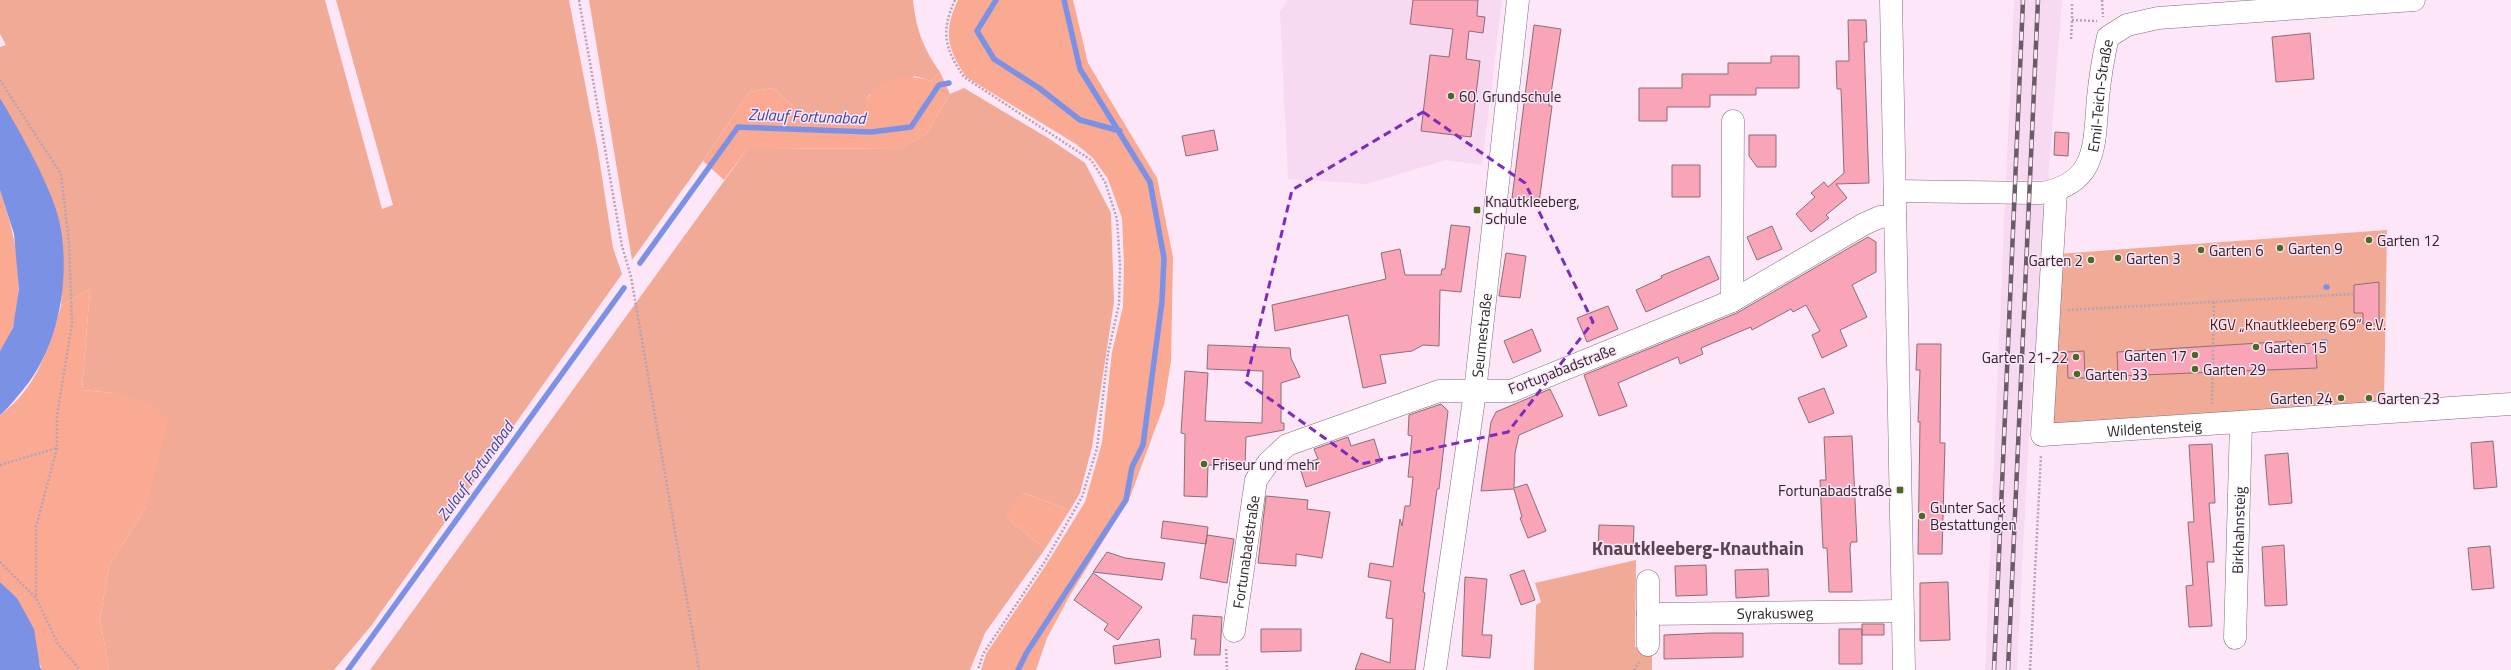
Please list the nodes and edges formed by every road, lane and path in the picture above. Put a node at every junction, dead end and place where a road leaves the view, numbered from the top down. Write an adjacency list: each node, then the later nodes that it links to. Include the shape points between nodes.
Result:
1 (579, 0): 35 (path, via 622,246 631,277)
2 (955, 0): 36 (path, via 945,31 952,60 964,78 1091,160 1105,182 1117,220 1120,265 1119,304 1108,353 1097,448 1082,498 1044,563 983,654)
3 (1518, 0): 19 (street, Seumestraße)
4 (1890, 0): 13 (street)
5 (2414, 0): 12 (street, Emil-Teich-Straße, via 2158,18 2127,25 2108,37 2100,67 2093,152 2083,171 2070,184)
6 (2072, 4): 7 (path)
7 (2072, 20): 8 (path); 9 (path)
8 (2104, 21)
9 (2071, 39)
10 (0, 80): 24 (path, via 61,174 69,243 72,324 57,415)
11 (1733, 121): 16 (street)
12 (2056, 190): 13 (street, Emil-Teich-Straße, via 2041,193); 18 (street)
13 (1894, 191): 14 (street)
14 (1895, 216): 16 (street, Fortunabadstraße, via 1880,217 1864,224); 29 (street)
15 (2353, 294): 17 (path)
16 (1732, 301): 19 (street, Fortunabadstraße, via 1510,392)
17 (2214, 302): 18 (path); 22 (path)
18 (2049, 312): 23 (street)
19 (1475, 392): 31 (street, Fortunabadstraße, via 1439,391 1287,445 1268,463 1256,480); 37 (street, Seumestraße)
20 (2511, 404): 21 (street, Wildentensteig)
21 (2241, 423): 22 (street, Wildentensteig); 32 (street, Birkhahnsteig)
22 (2211, 424): 23 (street, Wildentensteig)
23 (2042, 436): 39 (path)
24 (57, 448): 25 (path); 28 (path, via 36,527)
25 (0, 465)
26 (0, 562): 28 (path)
27 (1648, 582): 30 (street)
28 (36, 598): 34 (path, via 58,644)
29 (1902, 611): 30 (street, Syrakusweg); 38 (street)
30 (1648, 614): 33 (street)
31 (1234, 631)
32 (2235, 638)
33 (1648, 645)
34 (80, 670)
35 (699, 670)
36 (978, 670)
37 (1435, 670)
38 (1904, 670)
39 (2030, 670)

